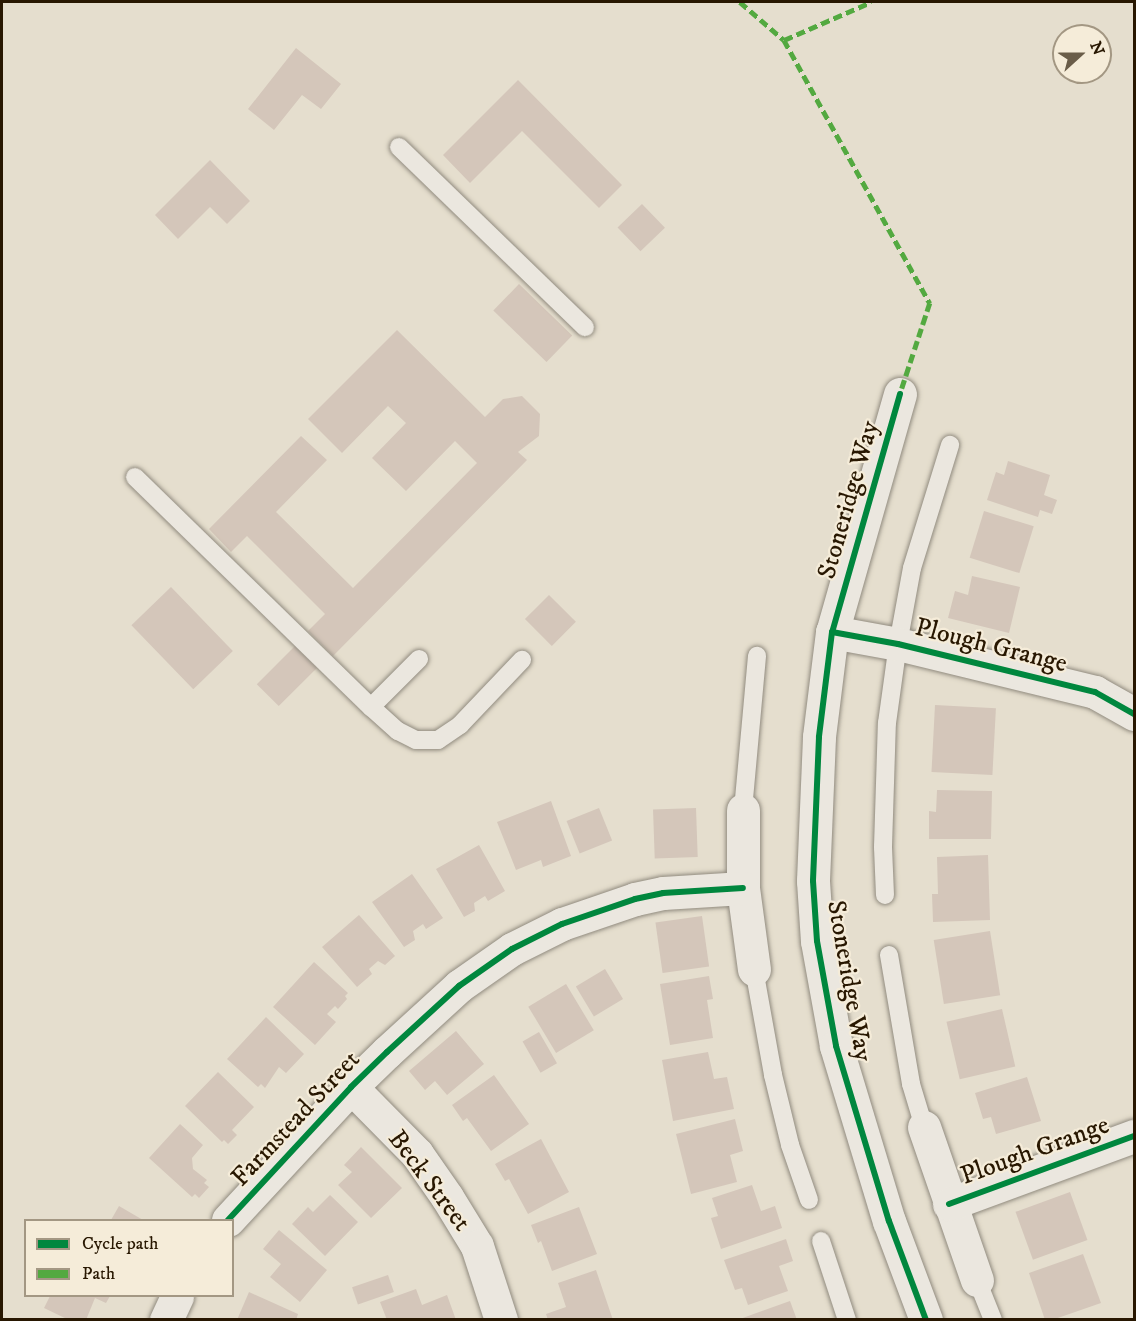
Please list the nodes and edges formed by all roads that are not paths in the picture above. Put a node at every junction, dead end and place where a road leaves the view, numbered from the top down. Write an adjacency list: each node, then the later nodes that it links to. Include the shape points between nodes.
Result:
1 (399, 147): 2 (lane)
2 (585, 327)
3 (900, 394): 6 (street, Stoneridge Way)
4 (950, 445): 7 (lane, via 912,568)
5 (135, 477): 11 (lane)
6 (832, 632): 7 (street, Plough Grange); 30 (street, Stoneridge Way, via 818,749 813,881 817,941 836,1046 889,1221)
7 (898, 644): 12 (street, Plough Grange, via 1095,692); 15 (lane, via 887,723)
8 (757, 656): 13 (lane)
9 (419, 659): 11 (lane)
10 (522, 660): 11 (lane, via 460,725 438,740 416,740 398,731)
11 (371, 707)
12 (1134, 714)
13 (743, 810): 14 (street)
14 (743, 888): 17 (street); 18 (street, Farmstead Street, via 663,893 635,899 527,940 459,987)
15 (885, 895)
16 (889, 955): 19 (lane, via 911,1084)
17 (754, 969): 21 (lane, via 773,1075 790,1145)
18 (351, 1087): 23 (street, Farmstead Street); 28 (street, Beck Street, via 417,1154 447,1197 477,1246)
19 (924, 1127): 22 (street, Plough Grange)
20 (1134, 1136): 22 (street, Plough Grange)
21 (809, 1200)
22 (949, 1204): 25 (street, Plough Grange)
23 (230, 1219)
24 (821, 1241): 29 (lane)
25 (977, 1280): 31 (lane)
26 (177, 1297): 27 (street)
27 (166, 1320)
28 (501, 1320)
29 (848, 1320)
30 (926, 1320)
31 (993, 1320)

